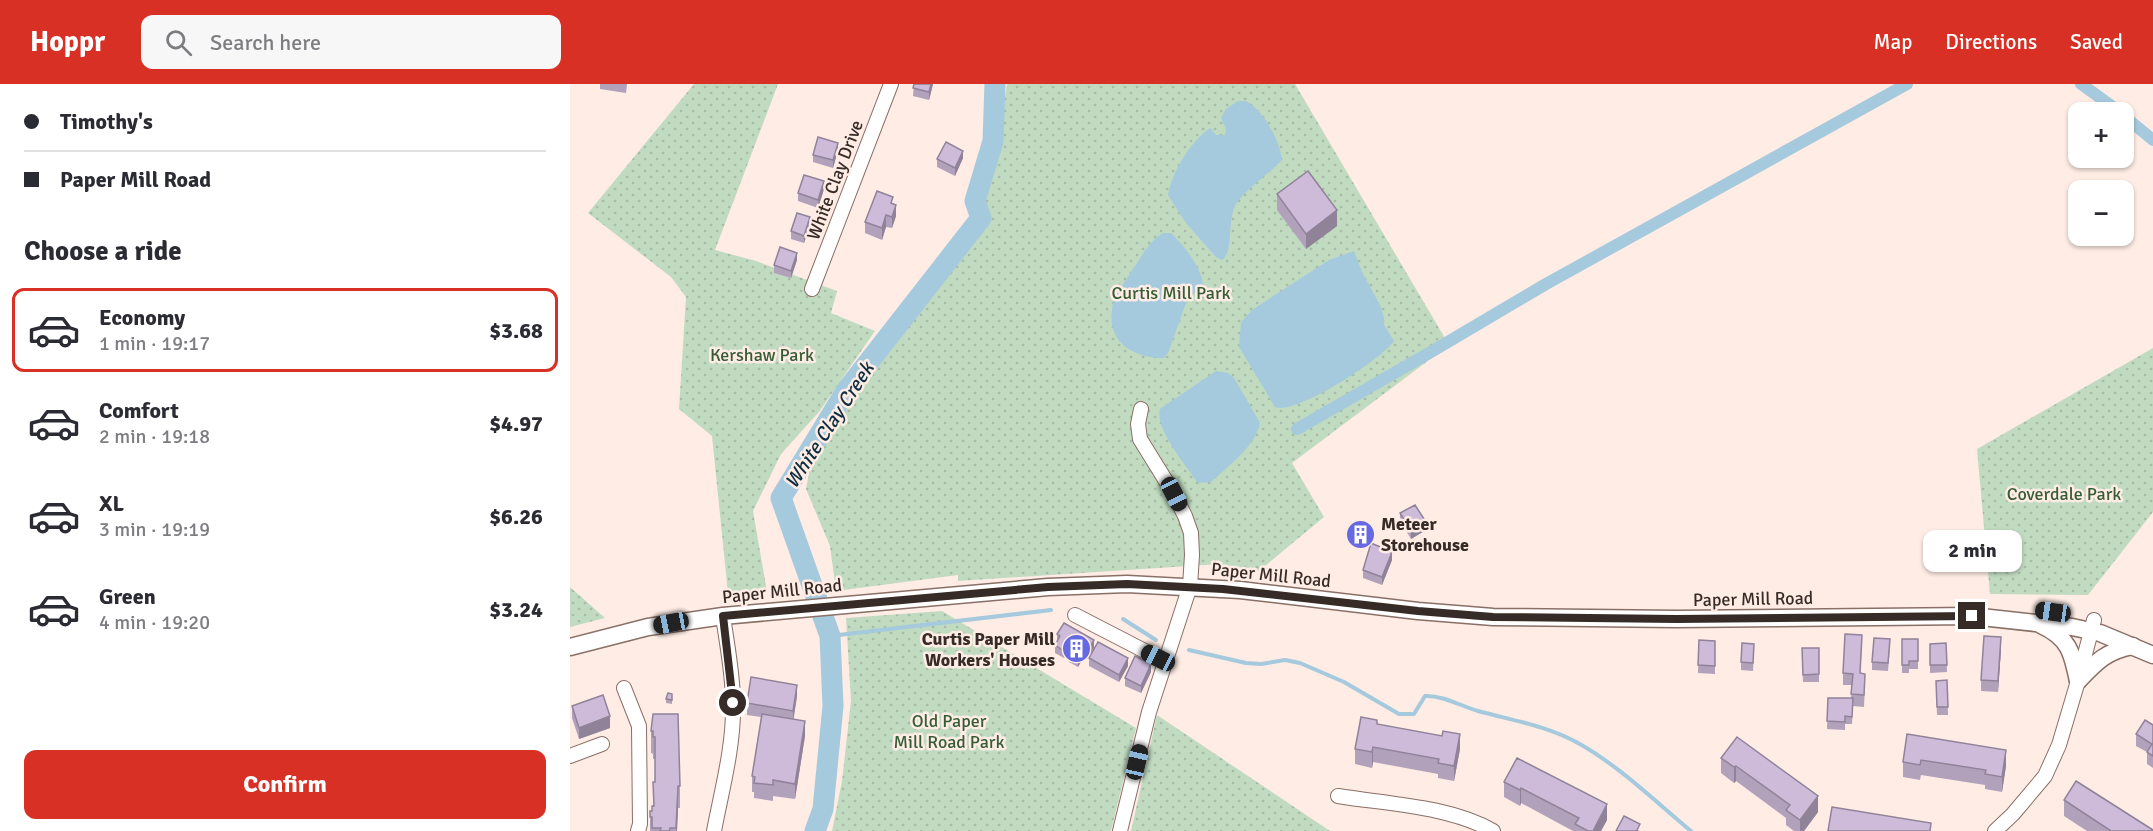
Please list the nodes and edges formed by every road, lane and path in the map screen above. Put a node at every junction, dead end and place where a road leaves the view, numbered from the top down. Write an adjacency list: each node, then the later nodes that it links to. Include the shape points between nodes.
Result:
1 (891, 84): 2 (street, White Clay Drive)
2 (812, 289)
3 (1141, 409): 4 (street, via 1140,439 1174,494 1191,533)
4 (1190, 586): 6 (main road, Paper Mill Road, via 1073,586); 7 (main road, Paper Mill Road, via 1493,617); 14 (street)
5 (1075, 615): 14 (street)
6 (723, 616): 12 (main road, Paper Mill Road, via 648,627); 21 (street, via 733,718)
7 (1972, 616): 8 (main road, Paper Mill Road); 9 (main road, Paper Mill Road, via 1984,609 2033,609)
8 (2032, 621): 9 (main road, Paper Mill Road); 15 (main road, via 2055,632 2067,644)
9 (2093, 625): 10 (main road, Paper Mill Road); 11 (main road, Paper Mill Road); 15 (street)
10 (2153, 642)
11 (2133, 646): 13 (main road, Paper Mill Road); 15 (main road, via 2100,658)
12 (570, 647)
13 (2153, 655)
14 (1166, 662): 22 (street)
15 (2078, 681): 24 (street, via 2059,745 2045,776)
16 (624, 688): 20 (street, via 639,726)
17 (602, 744): 18 (street)
18 (570, 756)
19 (1338, 796): 23 (street, via 1446,813)
20 (638, 831)
21 (714, 831)
22 (1120, 831)
23 (1493, 831)
24 (1995, 831)

